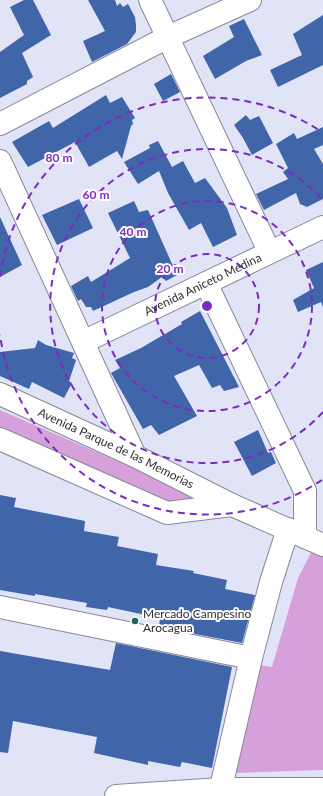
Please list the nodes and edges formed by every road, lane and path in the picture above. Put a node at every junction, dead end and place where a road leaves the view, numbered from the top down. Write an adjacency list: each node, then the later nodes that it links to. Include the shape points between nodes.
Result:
1 (150, 0): 3 (street)
2 (250, 0): 3 (street)
3 (168, 37): 4 (street); 7 (street)
4 (0, 124)
5 (0, 161): 9 (street)
6 (323, 226): 7 (street, Avenida Aniceto Medina)
7 (270, 251): 8 (street, Avenida Aniceto Medina)
8 (206, 283): 9 (street, Avenida Aniceto Medina); 14 (street, via 305,492)
9 (83, 342): 12 (street)
10 (0, 394): 12 (street, Avenida Parque de las Memorias)
11 (0, 439): 13 (street, via 168,513)
12 (135, 456): 13 (street, Avenida Parque de las Memorias)
13 (232, 505): 14 (street, Avenida Parque de las Memorias)
14 (305, 537): 16 (street, via 271,582)
15 (0, 607): 16 (street)
16 (251, 658): 18 (street)
17 (323, 790): 18 (street)
18 (220, 792): 19 (street)
19 (116, 796)

